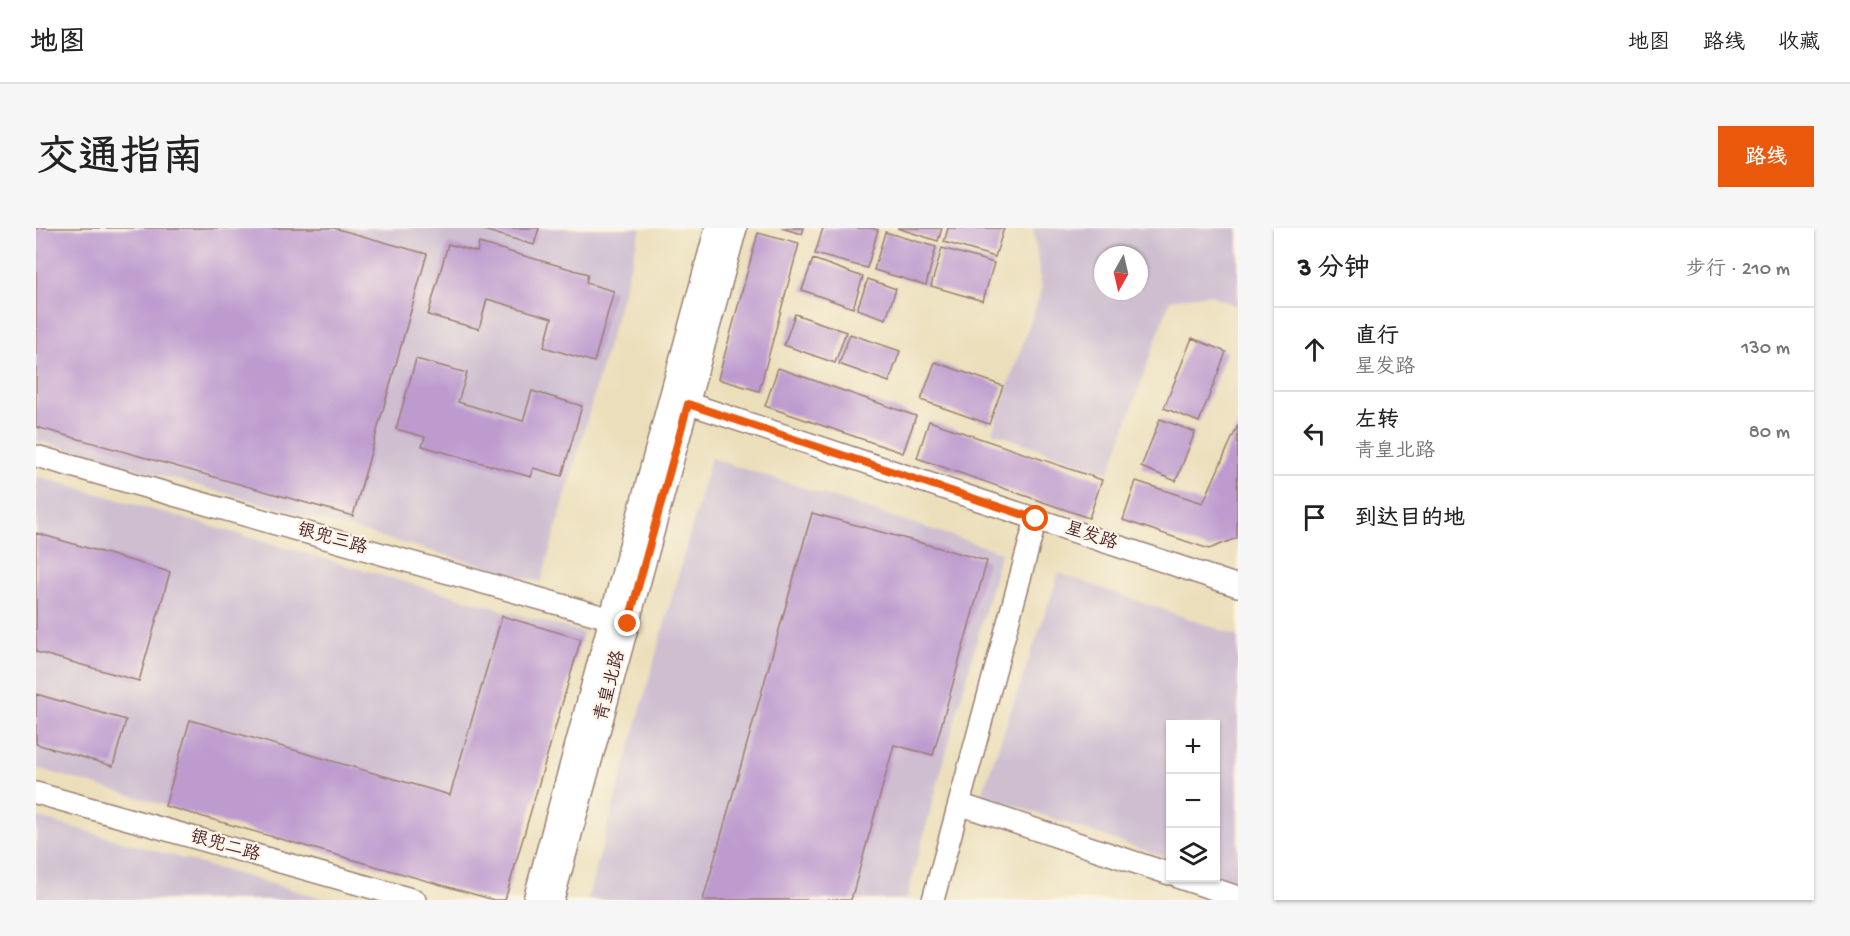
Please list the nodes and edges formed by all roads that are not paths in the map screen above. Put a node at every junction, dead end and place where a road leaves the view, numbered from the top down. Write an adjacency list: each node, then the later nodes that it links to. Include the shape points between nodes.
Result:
1 (716, 228): 3 (street, 青皇北路)
2 (736, 228): 3 (street, 青皇北路)
3 (679, 400): 5 (street, 星发路); 7 (street, 青皇北路)
4 (36, 456): 7 (street, 银兜三路)
5 (1036, 519): 6 (street, 星发路); 9 (street)
6 (1238, 586)
7 (619, 621): 14 (street, 青皇北路); 15 (street, 青皇北路)
8 (36, 793): 13 (street, 银兜二路)
9 (959, 804): 10 (street); 16 (street)
10 (1166, 873)
11 (1192, 882): 12 (street)
12 (1238, 897)
13 (415, 900)
14 (534, 900)
15 (553, 900)
16 (933, 900)

